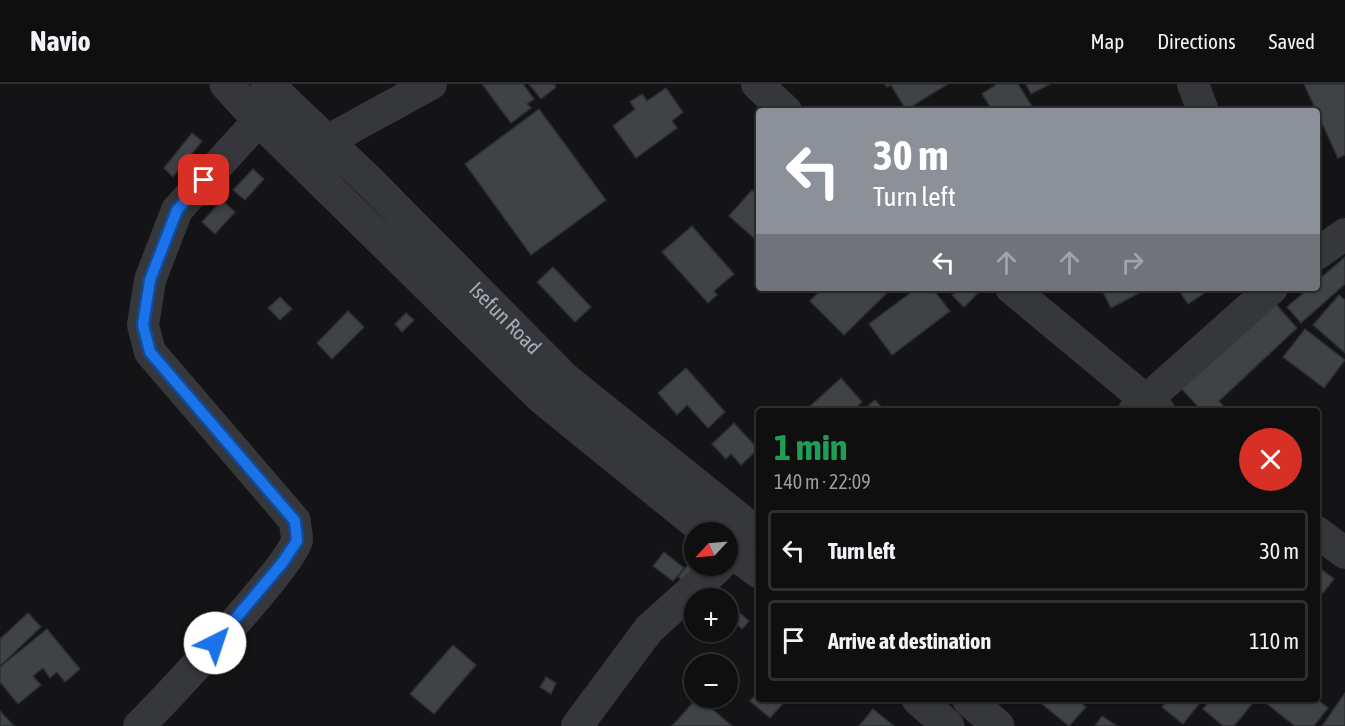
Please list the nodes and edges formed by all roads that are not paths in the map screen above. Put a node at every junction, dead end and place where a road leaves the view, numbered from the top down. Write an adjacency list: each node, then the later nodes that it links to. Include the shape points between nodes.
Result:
1 (226, 84): 8 (street, Isefun Road)
2 (267, 84): 9 (street, Isefun Road)
3 (430, 84): 9 (street)
4 (757, 84): 6 (street)
5 (1193, 84): 7 (street)
6 (783, 108)
7 (1202, 108)
8 (260, 120): 15 (street, Isefun Road, via 542,398); 24 (street, via 177,210 150,280 143,325 150,352 295,521 297,541 229,629)
9 (327, 141): 16 (street, Isefun Road, via 564,378)
10 (1345, 234): 11 (street)
11 (1320, 252)
12 (1014, 291): 14 (street)
13 (1269, 291): 14 (street)
14 (1146, 408)
15 (695, 522)
16 (756, 533)
17 (1320, 534): 18 (street)
18 (1345, 553)
19 (738, 562): 20 (street)
20 (756, 570)
21 (706, 576): 25 (street, via 649,629)
22 (921, 702): 26 (street)
23 (971, 702): 27 (street)
24 (139, 726)
25 (577, 726)
26 (948, 726)
27 (998, 726)

